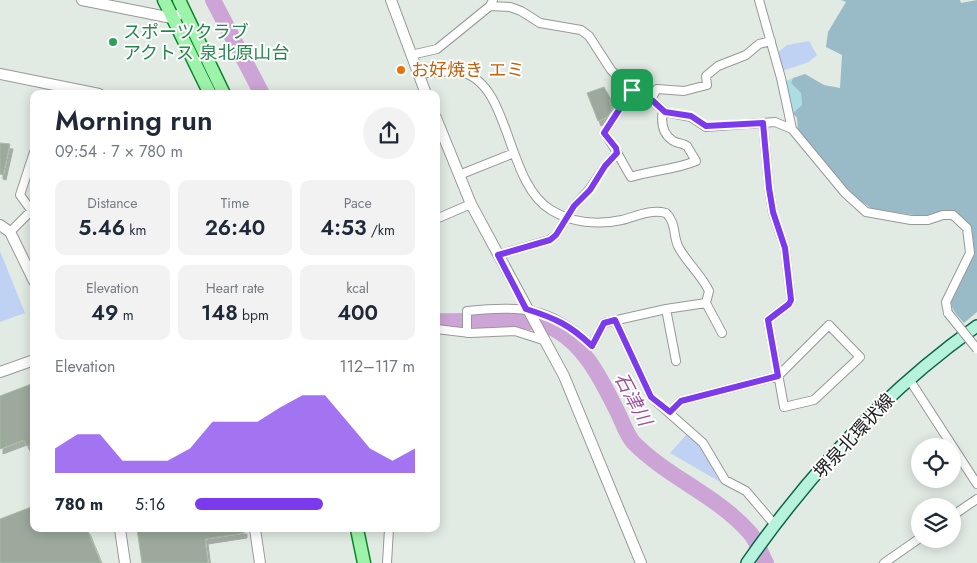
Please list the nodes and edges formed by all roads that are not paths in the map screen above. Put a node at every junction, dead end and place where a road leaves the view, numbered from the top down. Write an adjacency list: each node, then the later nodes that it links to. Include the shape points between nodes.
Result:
1 (82, 0): 8 (street)
2 (164, 0): 8 (main road)
3 (179, 0): 7 (main road)
4 (390, 0): 10 (street)
5 (759, 0): 9 (street)
6 (492, 3): 10 (street, via 438,49); 17 (street, via 521,11 540,23 581,30 589,36 611,70)
7 (185, 12): 8 (street); 15 (main road)
8 (172, 18): 14 (main road)
9 (771, 41): 18 (street, via 718,66 706,76 707,85 684,91 658,89); 22 (street)
10 (411, 55): 12 (street)
11 (0, 74): 13 (street)
12 (419, 74): 16 (street); 23 (street, via 464,73 482,84 493,100)
13 (79, 90)
14 (208, 90)
15 (222, 90)
16 (425, 90)
17 (632, 90): 18 (street); 24 (street, via 604,133)
18 (650, 100): 19 (street)
19 (663, 110): 20 (street, via 691,116 706,126); 24 (street, via 661,121 672,141 687,146 696,161 676,170 650,171 631,177)
20 (763, 123): 22 (street, via 775,122); 49 (street, via 770,196 785,248 791,300 768,320)
21 (440, 128): 26 (street)
22 (792, 129): 45 (street, bridge, via 845,193 866,212 911,220 953,215 967,228 970,253 946,302 948,313)
23 (514, 153): 26 (street); 31 (street, via 531,192 541,203)
24 (617, 153): 31 (street)
25 (30, 165): 28 (street, via 20,194)
26 (459, 175): 27 (street)
27 (471, 204): 30 (street); 34 (street)
28 (30, 209)
29 (30, 215): 33 (street)
30 (440, 217)
31 (567, 218): 34 (street, via 550,240); 36 (street, via 602,222 651,212 666,214 672,221 681,252 709,291)
32 (0, 224): 33 (street)
33 (10, 232): 35 (street)
34 (498, 255): 38 (street)
35 (30, 273)
36 (706, 303): 37 (street); 43 (street)
37 (666, 309): 39 (street); 47 (street)
38 (527, 310): 39 (street, via 558,319 592,346 604,323); 42 (street, via 466,311); 44 (street)
39 (615, 320): 51 (street, via 651,397)
40 (977, 326): 50 (main road, 堺泉北環状線)
41 (440, 330): 42 (street)
42 (466, 333): 44 (street, via 515,331)
43 (722, 334)
44 (543, 339): 66 (street, via 564,376)
45 (977, 350)
46 (30, 361): 48 (street)
47 (676, 361)
48 (0, 372)
49 (778, 376): 49 (street, via 784,407 814,400 860,358 829,325); 51 (street, via 681,401)
50 (909, 379): 52 (street); 55 (main road, 堺泉北環状線, via 862,423)
51 (670, 412): 55 (street, via 703,443 725,480 746,491)
52 (977, 484)
53 (977, 499): 54 (street)
54 (961, 510)
55 (775, 525): 61 (main road, 堺泉北環状線)
56 (120, 532): 62 (street)
57 (255, 532): 63 (street)
58 (358, 532): 64 (main road)
59 (388, 532): 65 (street)
60 (911, 544): 67 (street)
61 (748, 562)
62 (125, 563)
63 (260, 563)
64 (364, 563)
65 (387, 563)
66 (642, 563)
67 (884, 563)

